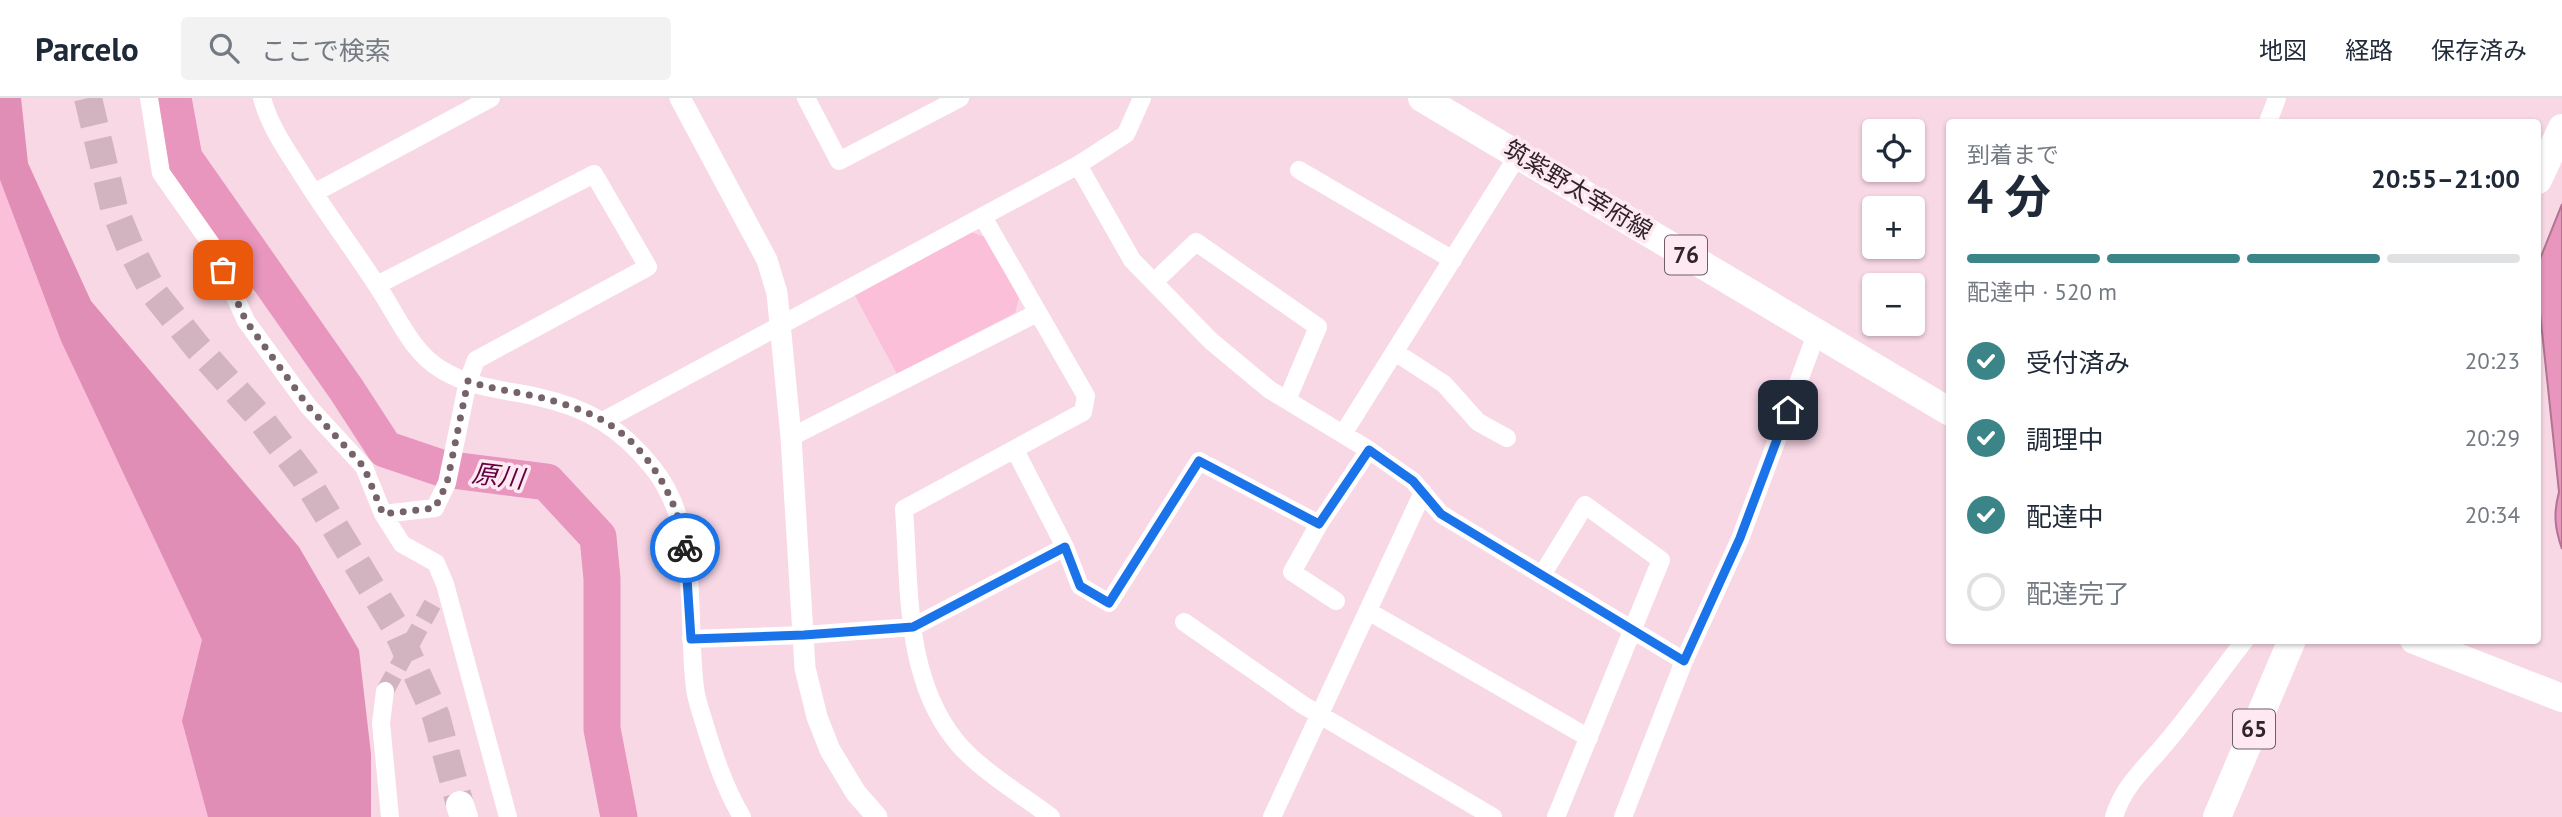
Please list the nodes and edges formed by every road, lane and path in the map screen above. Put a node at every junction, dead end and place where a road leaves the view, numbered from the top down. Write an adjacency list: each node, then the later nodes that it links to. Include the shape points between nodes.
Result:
1 (149, 98): 35 (street, via 162,173 211,244 246,321 308,406 364,467)
2 (262, 98): 16 (street, via 268,121)
3 (491, 98): 16 (street)
4 (680, 98): 22 (street, via 766,260)
5 (806, 98): 6 (street, via 839,161)
6 (960, 98)
7 (1142, 98): 13 (street, via 1126,134)
8 (1422, 98): 12 (main road, 筑紫野太宰府線 / 76)
9 (2277, 98): 10 (street)
10 (2269, 119)
11 (2562, 128): 15 (main road)
12 (1518, 155): 18 (street); 23 (main road, 筑紫野太宰府線 / 76)
13 (1078, 165): 17 (street); 19 (street, via 1132,260)
14 (1299, 170): 18 (street)
15 (2541, 174)
16 (314, 193): 20 (street)
17 (983, 217): 21 (street); 22 (street)
18 (1452, 260): 24 (street)
19 (1154, 282): 26 (street, via 1212,341); 26 (street, via 1196,243 1318,327)
20 (377, 285): 25 (street, via 413,344 441,370); 25 (street, via 594,174 648,267 476,360)
21 (1037, 313): 30 (street); 32 (street, via 1086,396 1083,412)
22 (781, 326): 28 (street); 30 (street)
23 (1817, 332): 27 (main road, 筑紫野太宰府線 / 76); 51 (street, via 1740,538)
24 (1395, 352): 29 (street); 31 (street, via 1444,384 1478,422)
25 (468, 381): 28 (street, via 540,397); 35 (street, via 447,483 435,508)
26 (1287, 400): 29 (street)
27 (1946, 410)
28 (603, 421): 47 (street, via 626,437 655,470 674,506 683,536)
29 (1343, 434): 33 (street)
30 (790, 436): 46 (street)
31 (1507, 438)
32 (1015, 450): 37 (street); 44 (street, via 904,509)
33 (1369, 450): 34 (street); 36 (street)
34 (1423, 492): 38 (street, via 1441,514); 42 (street)
35 (383, 514): 39 (street, via 402,544 436,563)
36 (1319, 524): 37 (street, via 1199,461 1109,603 1080,586); 40 (street, via 1292,572)
37 (1065, 547): 44 (street)
38 (1542, 575): 45 (street); 45 (street, via 1585,505 1661,560)
39 (445, 584): 41 (street); 57 (street)
40 (1336, 601)
41 (433, 603)
42 (1368, 611): 54 (street); 55 (street)
43 (1184, 622): 54 (street)
44 (913, 627): 46 (street); 60 (street, via 914,648 930,698 955,740)
45 (1632, 629): 51 (street); 55 (street)
46 (804, 635): 47 (street); 59 (street, via 805,668 817,717 856,793)
47 (691, 639): 58 (street, via 695,691 719,766)
48 (2242, 644): 65 (street, via 2137,774)
49 (2289, 644): 66 (main road, 65)
50 (2424, 644): 53 (main road)
51 (1684, 661): 64 (street)
52 (385, 691): 56 (street, via 381,723)
53 (2551, 694)
54 (1320, 714): 61 (street); 62 (street)
55 (1588, 738): 63 (street)
56 (390, 817)
57 (508, 817)
58 (742, 817)
59 (877, 817)
60 (1051, 817)
61 (1272, 817)
62 (1493, 817)
63 (1556, 817)
64 (1623, 817)
65 (2114, 817)
66 (2217, 817)

